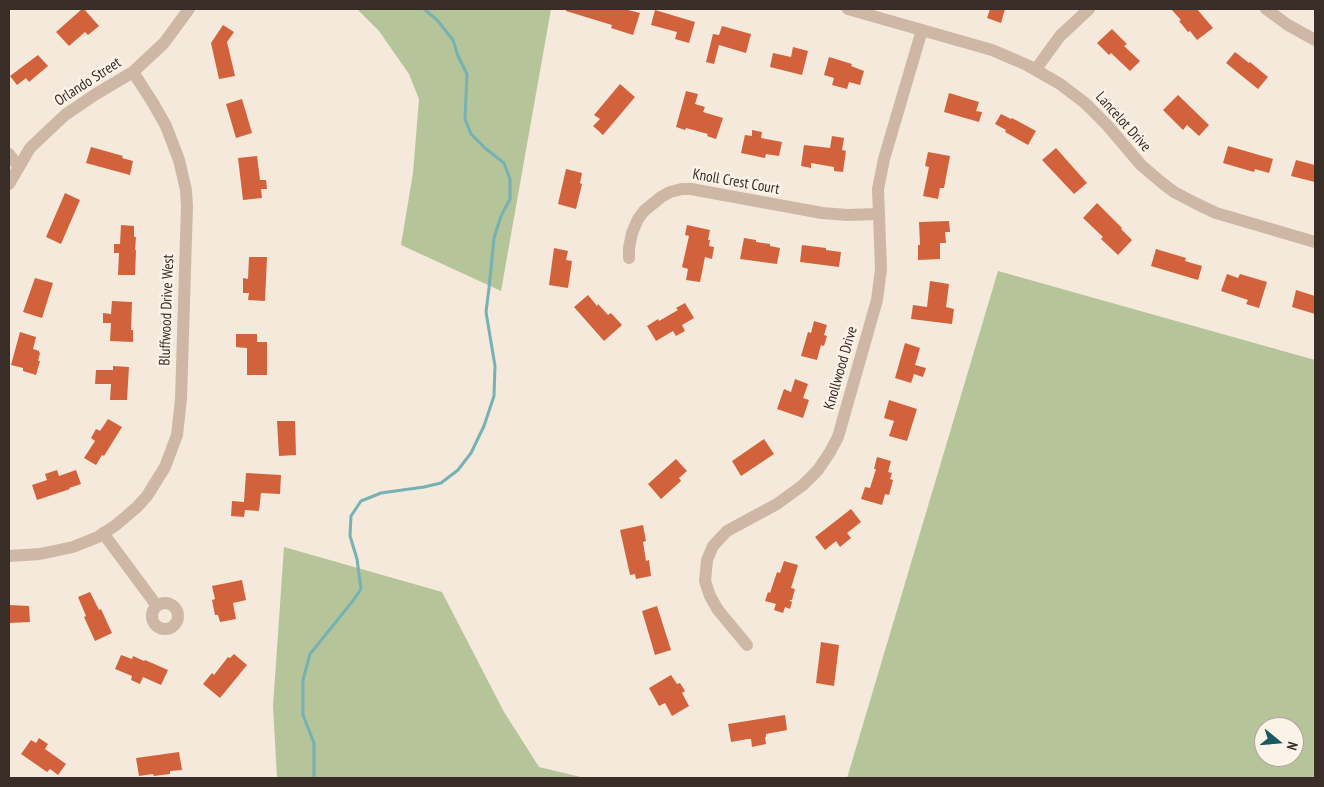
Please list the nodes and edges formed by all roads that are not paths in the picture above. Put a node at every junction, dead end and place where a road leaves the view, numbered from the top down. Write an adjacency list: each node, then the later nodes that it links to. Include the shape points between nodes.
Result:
1 (189, 9): 8 (street, Orlando Street, via 164,43)
2 (848, 9): 5 (street, Lancelot Drive)
3 (1090, 9): 7 (street, via 1060,36)
4 (1266, 9): 6 (street)
5 (922, 30): 7 (street, Lancelot Drive, via 1002,54); 12 (street, Knollwood Drive, via 884,159 878,189)
6 (1315, 40)
7 (1036, 69): 13 (street, Lancelot Drive, via 1085,103 1141,165 1174,192 1216,212)
8 (132, 72): 10 (street, Orlando Street, via 65,115 30,148); 15 (street, Bluffwood Drive West, via 166,126 186,190 181,399 177,435 157,481 125,519)
9 (9, 154): 10 (street)
10 (18, 166): 11 (street, Orlando Street)
11 (9, 184)
12 (879, 214): 14 (street, Knoll Crest Court, via 822,213 691,189 676,190 661,196 638,219 630,238); 18 (street, Knollwood Drive, via 881,269 877,300 838,437 818,470 804,485 777,504 727,530 713,546 707,560 706,581 710,596)
13 (1315, 242)
14 (629, 258)
15 (103, 533): 16 (street, Bluffwood Drive West, via 83,544 62,550); 17 (street)
16 (9, 556)
17 (157, 606)
18 (747, 645)

